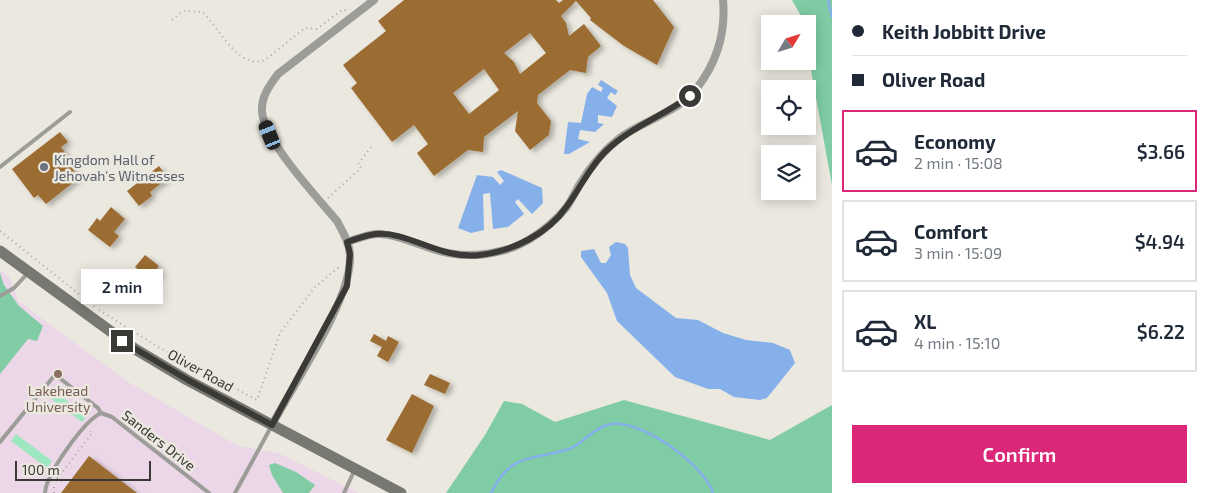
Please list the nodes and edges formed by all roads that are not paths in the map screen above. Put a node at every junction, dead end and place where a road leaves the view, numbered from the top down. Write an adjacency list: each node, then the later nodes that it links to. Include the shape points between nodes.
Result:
1 (374, 0): 5 (street, via 278,74 268,88 262,112 270,135 337,221)
2 (723, 0): 5 (street, via 724,20 717,56 696,90 666,112 621,137 592,166 567,207 555,220 522,243 503,251 469,255 439,251 398,236 378,233)
3 (70, 112): 4 (lane)
4 (0, 167)
5 (347, 242): 10 (street, via 350,254 347,286)
6 (0, 251): 7 (main road, Oliver Road)
7 (28, 272): 8 (lane, via 14,288); 10 (main road, Oliver Road, via 135,349)
8 (0, 296)
9 (101, 413): 11 (lane, via 54,376); 13 (lane, Sanders Drive, via 84,428 53,472); 14 (lane, Sanders Drive, via 112,418)
10 (272, 425): 12 (main road, Oliver Road); 15 (lane)
11 (0, 442)
12 (356, 467): 16 (lane); 17 (main road, Oliver Road)
13 (45, 493)
14 (209, 493)
15 (235, 493)
16 (343, 493)
17 (401, 493)

